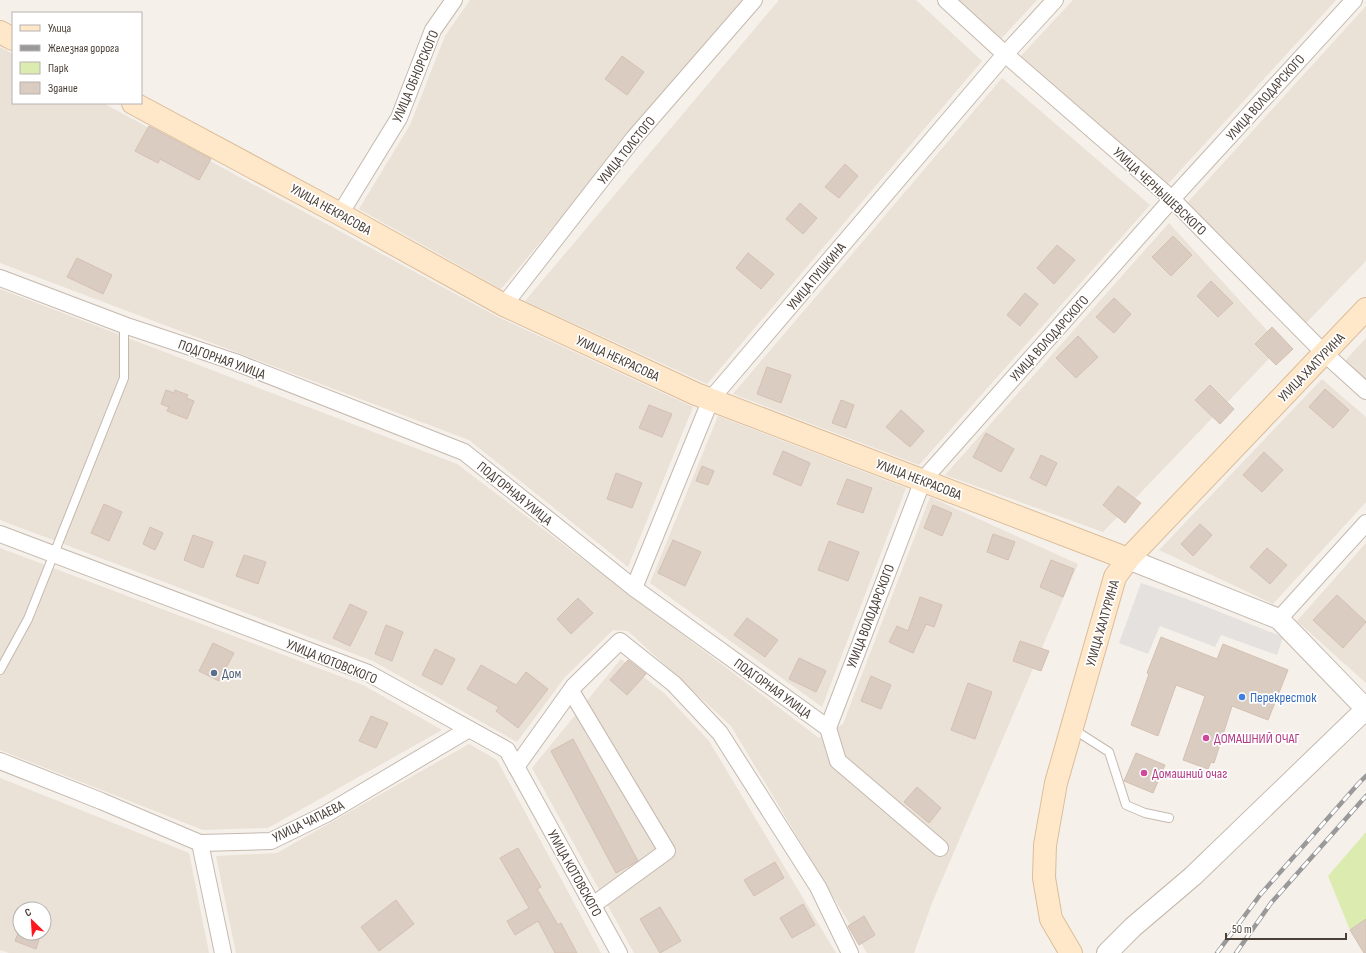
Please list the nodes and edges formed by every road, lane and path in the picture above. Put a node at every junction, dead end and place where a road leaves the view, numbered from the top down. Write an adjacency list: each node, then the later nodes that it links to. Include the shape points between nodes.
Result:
1 (454, 0): 11 (street, УЛИЦА ОБНОРСКОГО, via 433,30 398,118)
2 (754, 0): 13 (street, УЛИЦА ТОЛСТОГО, via 634,138)
3 (946, 0): 8 (street, УЛИЦА ЧЕРНЫШЕВСКОГО)
4 (1055, 0): 8 (street, УЛИЦА ПУШКИНА)
5 (1354, 0): 10 (street, УЛИЦА ВОЛОДАРСКОГО)
6 (0, 32): 7 (main road)
7 (12, 38)
8 (1005, 54): 10 (street, УЛИЦА ЧЕРНЫШЕВСКОГО); 18 (street, УЛИЦА ПУШКИНА)
9 (135, 104): 11 (main road, УЛИЦА НЕКРАСОВА)
10 (1172, 199): 16 (street, УЛИЦА ЧЕРНЫШЕВСКОГО); 19 (street, УЛИЦА ВОЛОДАРСКОГО)
11 (340, 214): 13 (main road, УЛИЦА НЕКРАСОВА)
12 (0, 278): 15 (street, ПОДГОРНАЯ УЛИЦА)
13 (504, 305): 18 (main road, УЛИЦА НЕКРАСОВА)
14 (1366, 309): 16 (main road, УЛИЦА ХАЛТУРИНА)
15 (124, 325): 22 (lane, via 124,378); 24 (street, ПОДГОРНАЯ УЛИЦА, via 235,362 464,452)
16 (1324, 353): 17 (street, УЛИЦА ЧЕРНЫШЕВСКОГО); 23 (main road, УЛИЦА ХАЛТУРИНА)
17 (1366, 391)
18 (711, 399): 19 (main road, УЛИЦА НЕКРАСОВА); 24 (street, УЛИЦА ПУШКИНА)
19 (923, 480): 23 (main road, УЛИЦА НЕКРАСОВА); 29 (street, УЛИЦА ВОЛОДАРСКОГО)
20 (1366, 523): 25 (street)
21 (0, 534): 22 (street, УЛИЦА КОТОВСКОГО)
22 (54, 554): 26 (lane, via 28,619); 31 (street, УЛИЦА КОТОВСКОГО, via 368,673)
23 (1128, 559): 25 (street); 30 (main road, УЛИЦА ХАЛТУРИНА, via 1115,576)
24 (634, 588): 29 (street, ПОДГОРНАЯ УЛИЦА)
25 (1279, 618): 28 (street)
26 (0, 670)
27 (571, 691): 33 (street); 37 (street, via 667,851); 40 (street, via 620,641 674,684 720,733 818,887)
28 (1366, 709): 42 (street, via 1193,876 1133,927)
29 (828, 728): 36 (street, via 838,761)
30 (1072, 728): 34 (lane, via 1109,752 1126,805 1145,813); 41 (main road, УЛИЦА ХАЛТУРИНА, via 1056,783 1045,845 1044,878 1051,919)
31 (469, 729): 33 (street, УЛИЦА КОТОВСКОГО, via 507,750); 35 (street, УЛИЦА ЧАПАЕВА, via 326,814 271,841)
32 (0, 761): 35 (street, УЛИЦА ЧАПАЕВА)
33 (516, 767): 37 (street, УЛИЦА КОТОВСКОГО)
34 (1169, 818)
35 (200, 843): 38 (street)
36 (940, 848)
37 (593, 905): 39 (street, УЛИЦА КОТОВСКОГО)
38 (223, 953)
39 (619, 953)
40 (850, 953)
41 (1071, 953)
42 (1107, 953)

